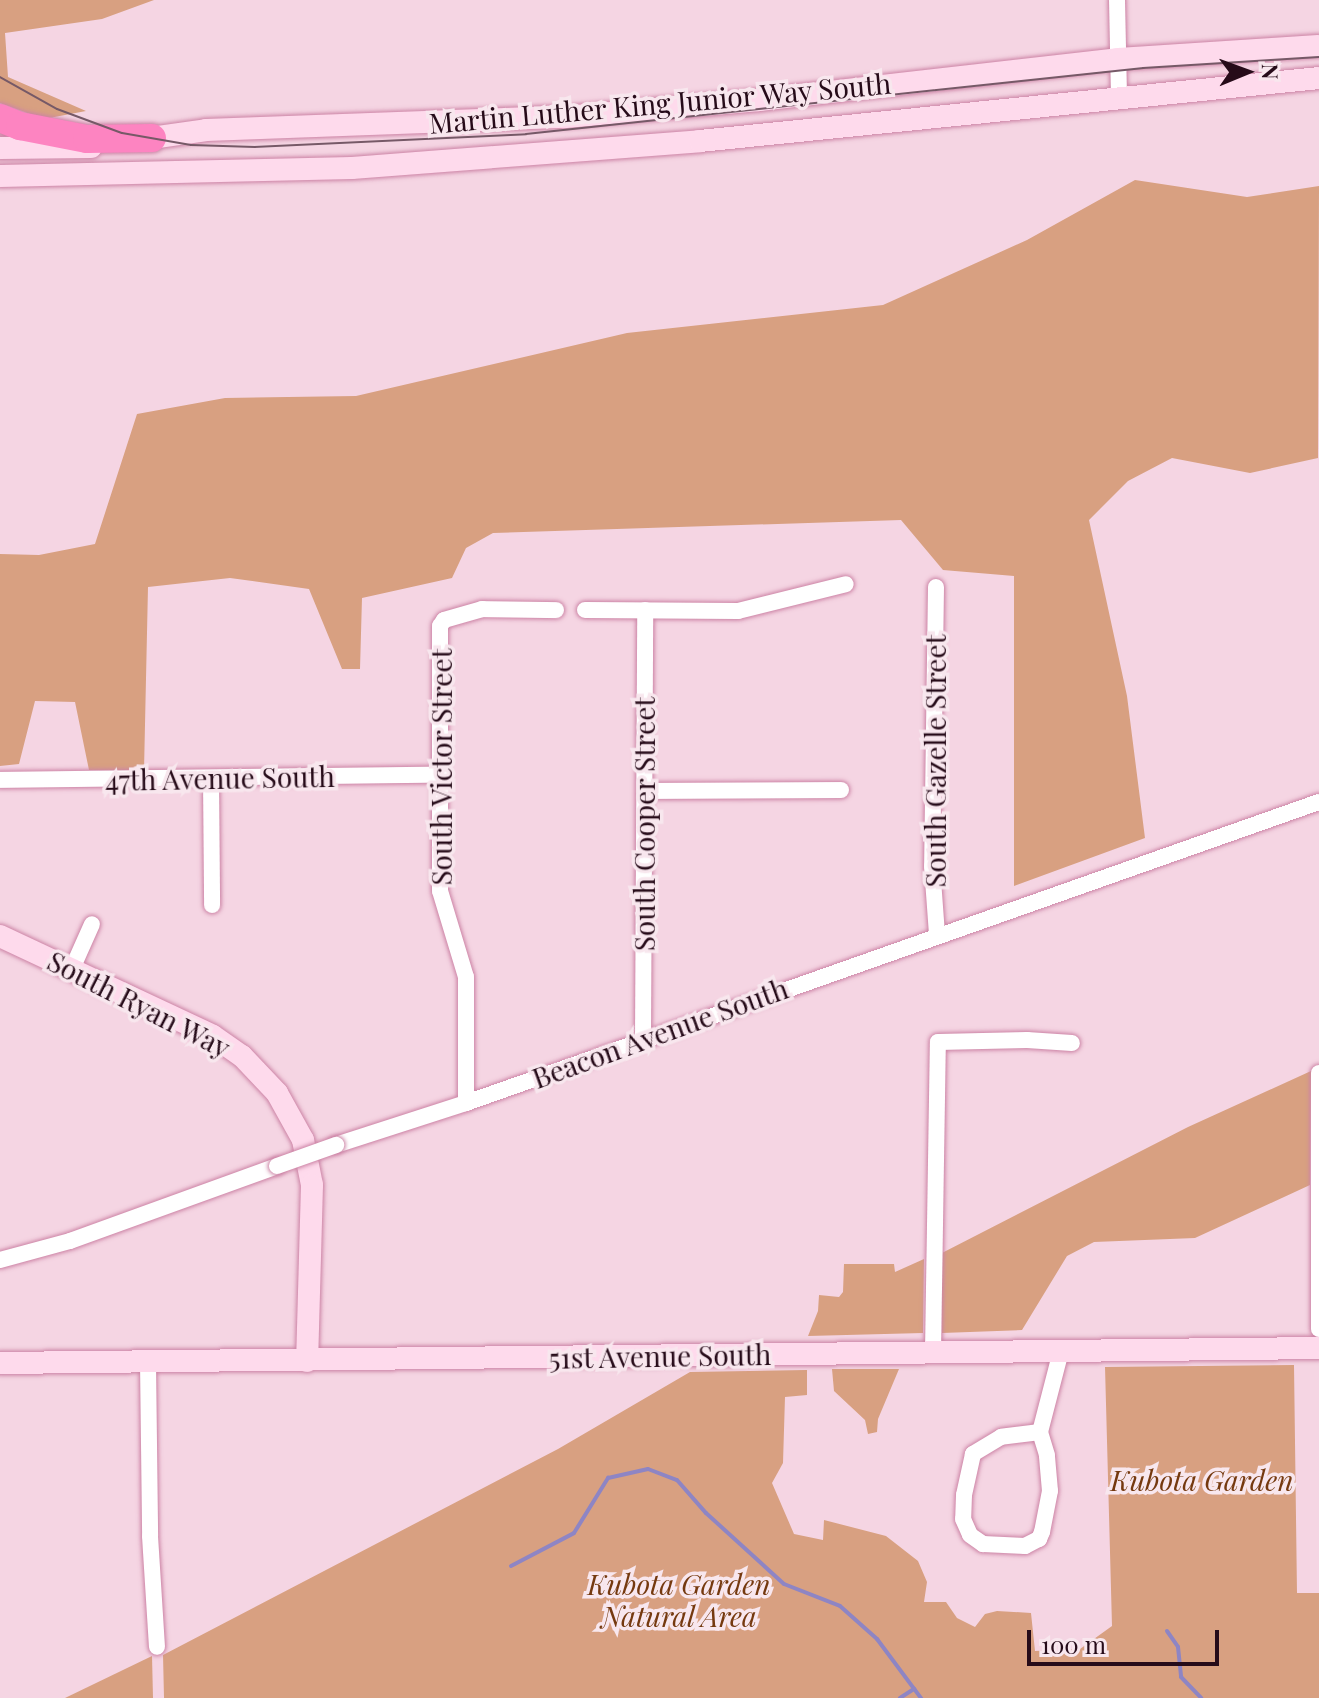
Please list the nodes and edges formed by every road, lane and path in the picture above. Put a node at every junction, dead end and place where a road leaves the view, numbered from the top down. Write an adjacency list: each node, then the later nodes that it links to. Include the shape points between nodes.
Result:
1 (1117, 0): 3 (street)
2 (1319, 46): 3 (main road, Martin Luther King Junior Way South)
3 (1118, 59): 5 (street); 7 (main road, Martin Luther King Junior Way South, via 565,117 206,130)
4 (1319, 78): 5 (main road, Martin Luther King Junior Way South)
5 (1119, 96): 9 (main road, Martin Luther King Junior Way South, via 700,141 352,168)
6 (0, 118): 7 (highway, via 87,139)
7 (152, 138): 8 (main road, Martin Luther King Junior Way South, via 83,148)
8 (0, 148)
9 (0, 176)
10 (846, 584): 14 (street, via 738,611)
11 (936, 587): 23 (street, South Gazelle Street, via 932,866)
12 (556, 610): 15 (street, South Victor Street, via 482,609 444,620)
13 (585, 610): 14 (street)
14 (645, 610): 19 (street, South Cooper Street)
15 (439, 775): 16 (street, 47th Avenue South); 29 (street, South Victor Street, via 441,900 466,979)
16 (211, 779): 17 (street, 47th Avenue South); 21 (street)
17 (0, 780)
18 (841, 790): 19 (street)
19 (645, 791): 26 (street, South Cooper Street)
20 (1319, 802): 23 (street, Beacon Avenue South)
21 (212, 905)
22 (92, 924): 25 (street)
23 (937, 934): 26 (street, Beacon Avenue South)
24 (0, 936): 25 (main road, South Ryan Way)
25 (72, 969): 35 (main road, South Ryan Way, via 223,1042 262,1073 285,1103 303,1140 312,1185)
26 (643, 1038): 29 (street, Beacon Avenue South)
27 (1072, 1043): 34 (street, via 938,1042)
28 (1319, 1073): 31 (street)
29 (466, 1103): 30 (street, Beacon Avenue South, bridge, via 70,1241)
30 (0, 1260)
31 (1319, 1329)
32 (1319, 1348): 33 (main road, 51st Avenue South)
33 (1061, 1351): 34 (main road, 51st Avenue South); 38 (street)
34 (933, 1352): 35 (main road, 51st Avenue South)
35 (307, 1361): 36 (main road, 51st Avenue South)
36 (148, 1362): 37 (main road, 51st Avenue South); 39 (street)
37 (0, 1363)
38 (1040, 1432): 38 (street, via 1001,1437 973,1454 963,1519 970,1535 983,1544 1015,1548 1039,1539 1050,1491)
39 (157, 1647)

